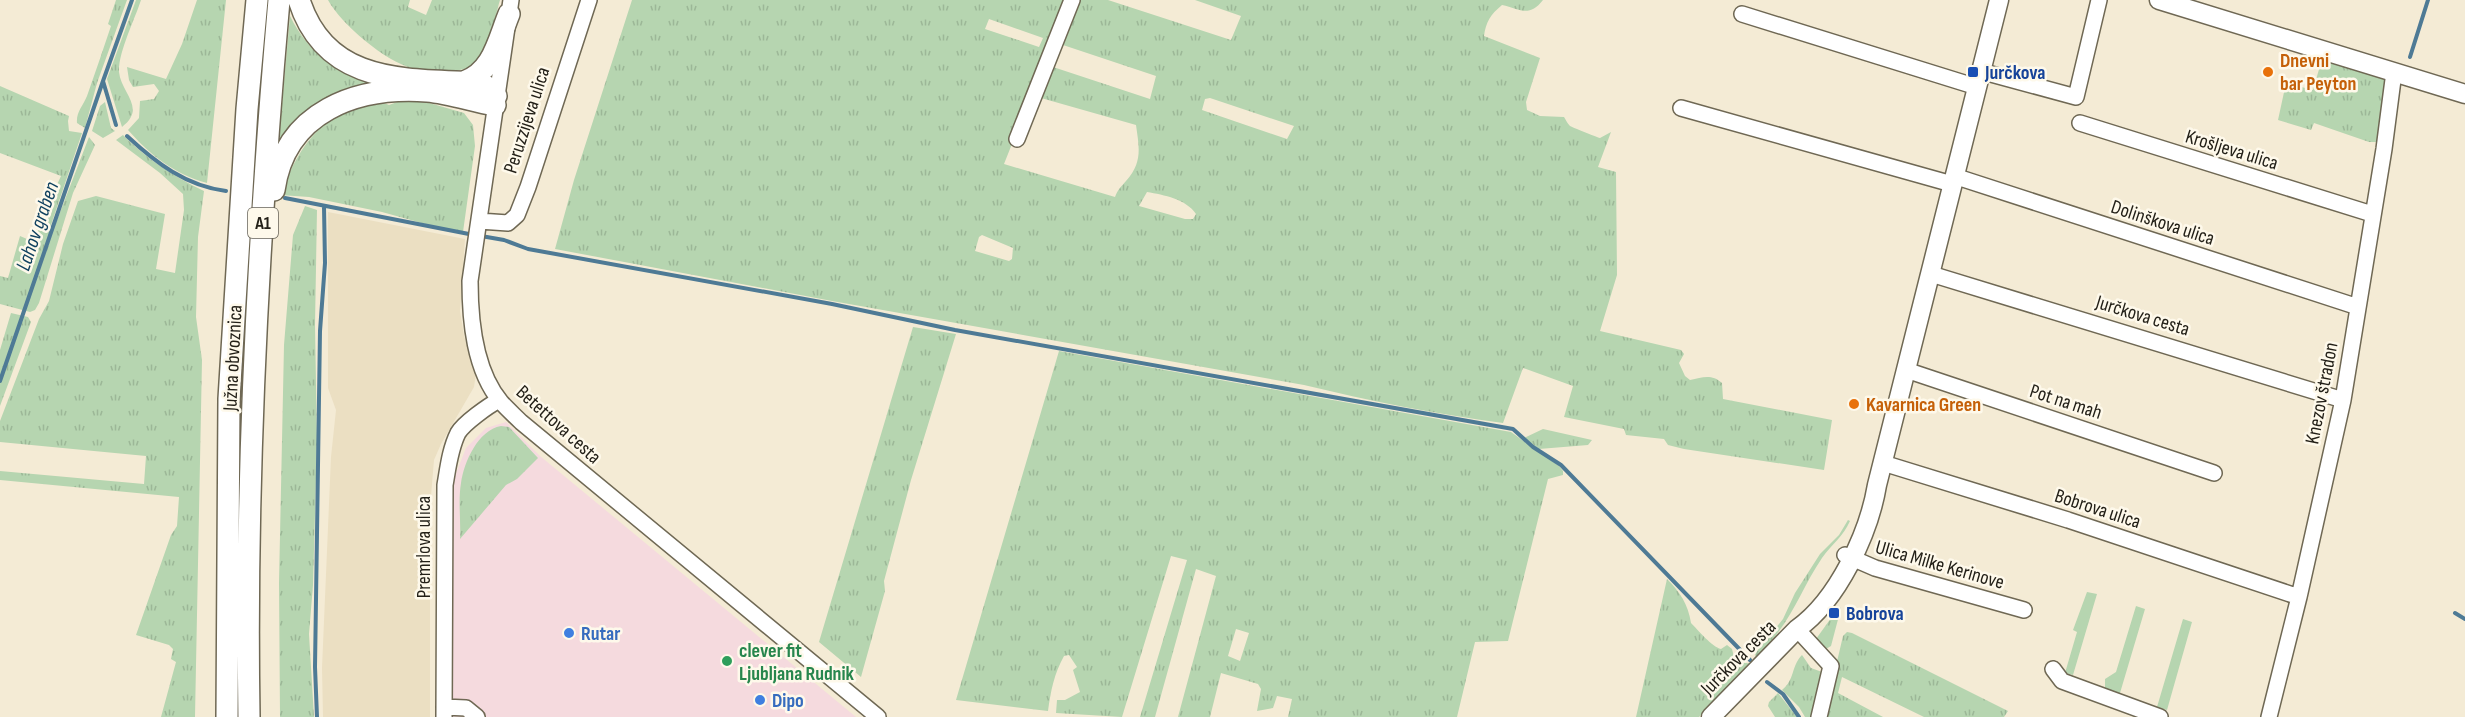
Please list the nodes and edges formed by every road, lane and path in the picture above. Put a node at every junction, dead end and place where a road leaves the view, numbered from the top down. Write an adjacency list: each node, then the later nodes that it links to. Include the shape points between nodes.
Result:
1 (257, 0): 36 (highway, Južna obvoznica / A1, via 229,399)
2 (279, 0): 27 (highway, Južna obvoznica / A1)
3 (299, 0): 13 (highway, via 306,18 325,44 357,67 387,78)
4 (589, 0): 21 (street, Peruzzijeva ulica, via 517,215)
5 (1072, 0): 18 (street)
6 (1999, 0): 12 (main road, Jurčkova cesta)
7 (2099, 0): 12 (street, via 2076,97)
8 (2159, 0): 11 (main road)
9 (510, 7): 13 (highway, via 488,66); 15 (street, Betettova cesta)
10 (1742, 14): 12 (street)
11 (2394, 72): 14 (main road); 20 (street, Knezov štradon)
12 (1978, 79): 19 (main road, Jurčkova cesta)
13 (464, 82): 15 (highway, via 486,85)
14 (2465, 94)
15 (496, 101): 21 (street, Betettova cesta); 27 (highway, via 429,92 369,94 332,106 295,138 280,165 275,185 261,398)
16 (1681, 108): 19 (street)
17 (2080, 123): 20 (street, Krošljeva ulica)
18 (1017, 139)
19 (1953, 180): 22 (main road, Jurčkova cesta); 23 (street, Dolinškova ulica)
20 (2372, 214): 23 (street, Knezov štradon)
21 (477, 231): 25 (street, Betettova cesta, via 470,315 481,363)
22 (1931, 274): 24 (main road, Jurčkova cesta); 26 (street, Jurčkova cesta)
23 (2358, 307): 26 (street, Knezov štradon)
24 (1906, 370): 28 (main road, Jurčkova cesta); 29 (street, Pot na mah)
25 (500, 400): 35 (street, Premrlova ulica, via 459,432 445,485); 39 (street, Betettova cesta, via 529,429)
26 (2343, 400): 31 (street, Knezov štradon)
27 (250, 447): 37 (highway, Južna obvoznica / A1)
28 (1883, 463): 30 (main road, Jurčkova cesta); 31 (street, Bobrova ulica)
29 (2214, 472)
30 (1848, 557): 32 (street, Ulica Milke Kerinove); 33 (main road, Jurčkova cesta, via 1812,619)
31 (2299, 597): 43 (street, Knezov štradon)
32 (2024, 610)
33 (1797, 629): 40 (main road, Jurčkova cesta); 41 (street, Jurčkova cesta, via 1831,666)
34 (2053, 669): 42 (street, via 2062,681)
35 (444, 712): 38 (street, via 466,708)
36 (226, 717)
37 (249, 717)
38 (477, 717)
39 (878, 717)
40 (1711, 717)
41 (1820, 717)
42 (2160, 717)
43 (2269, 717)

